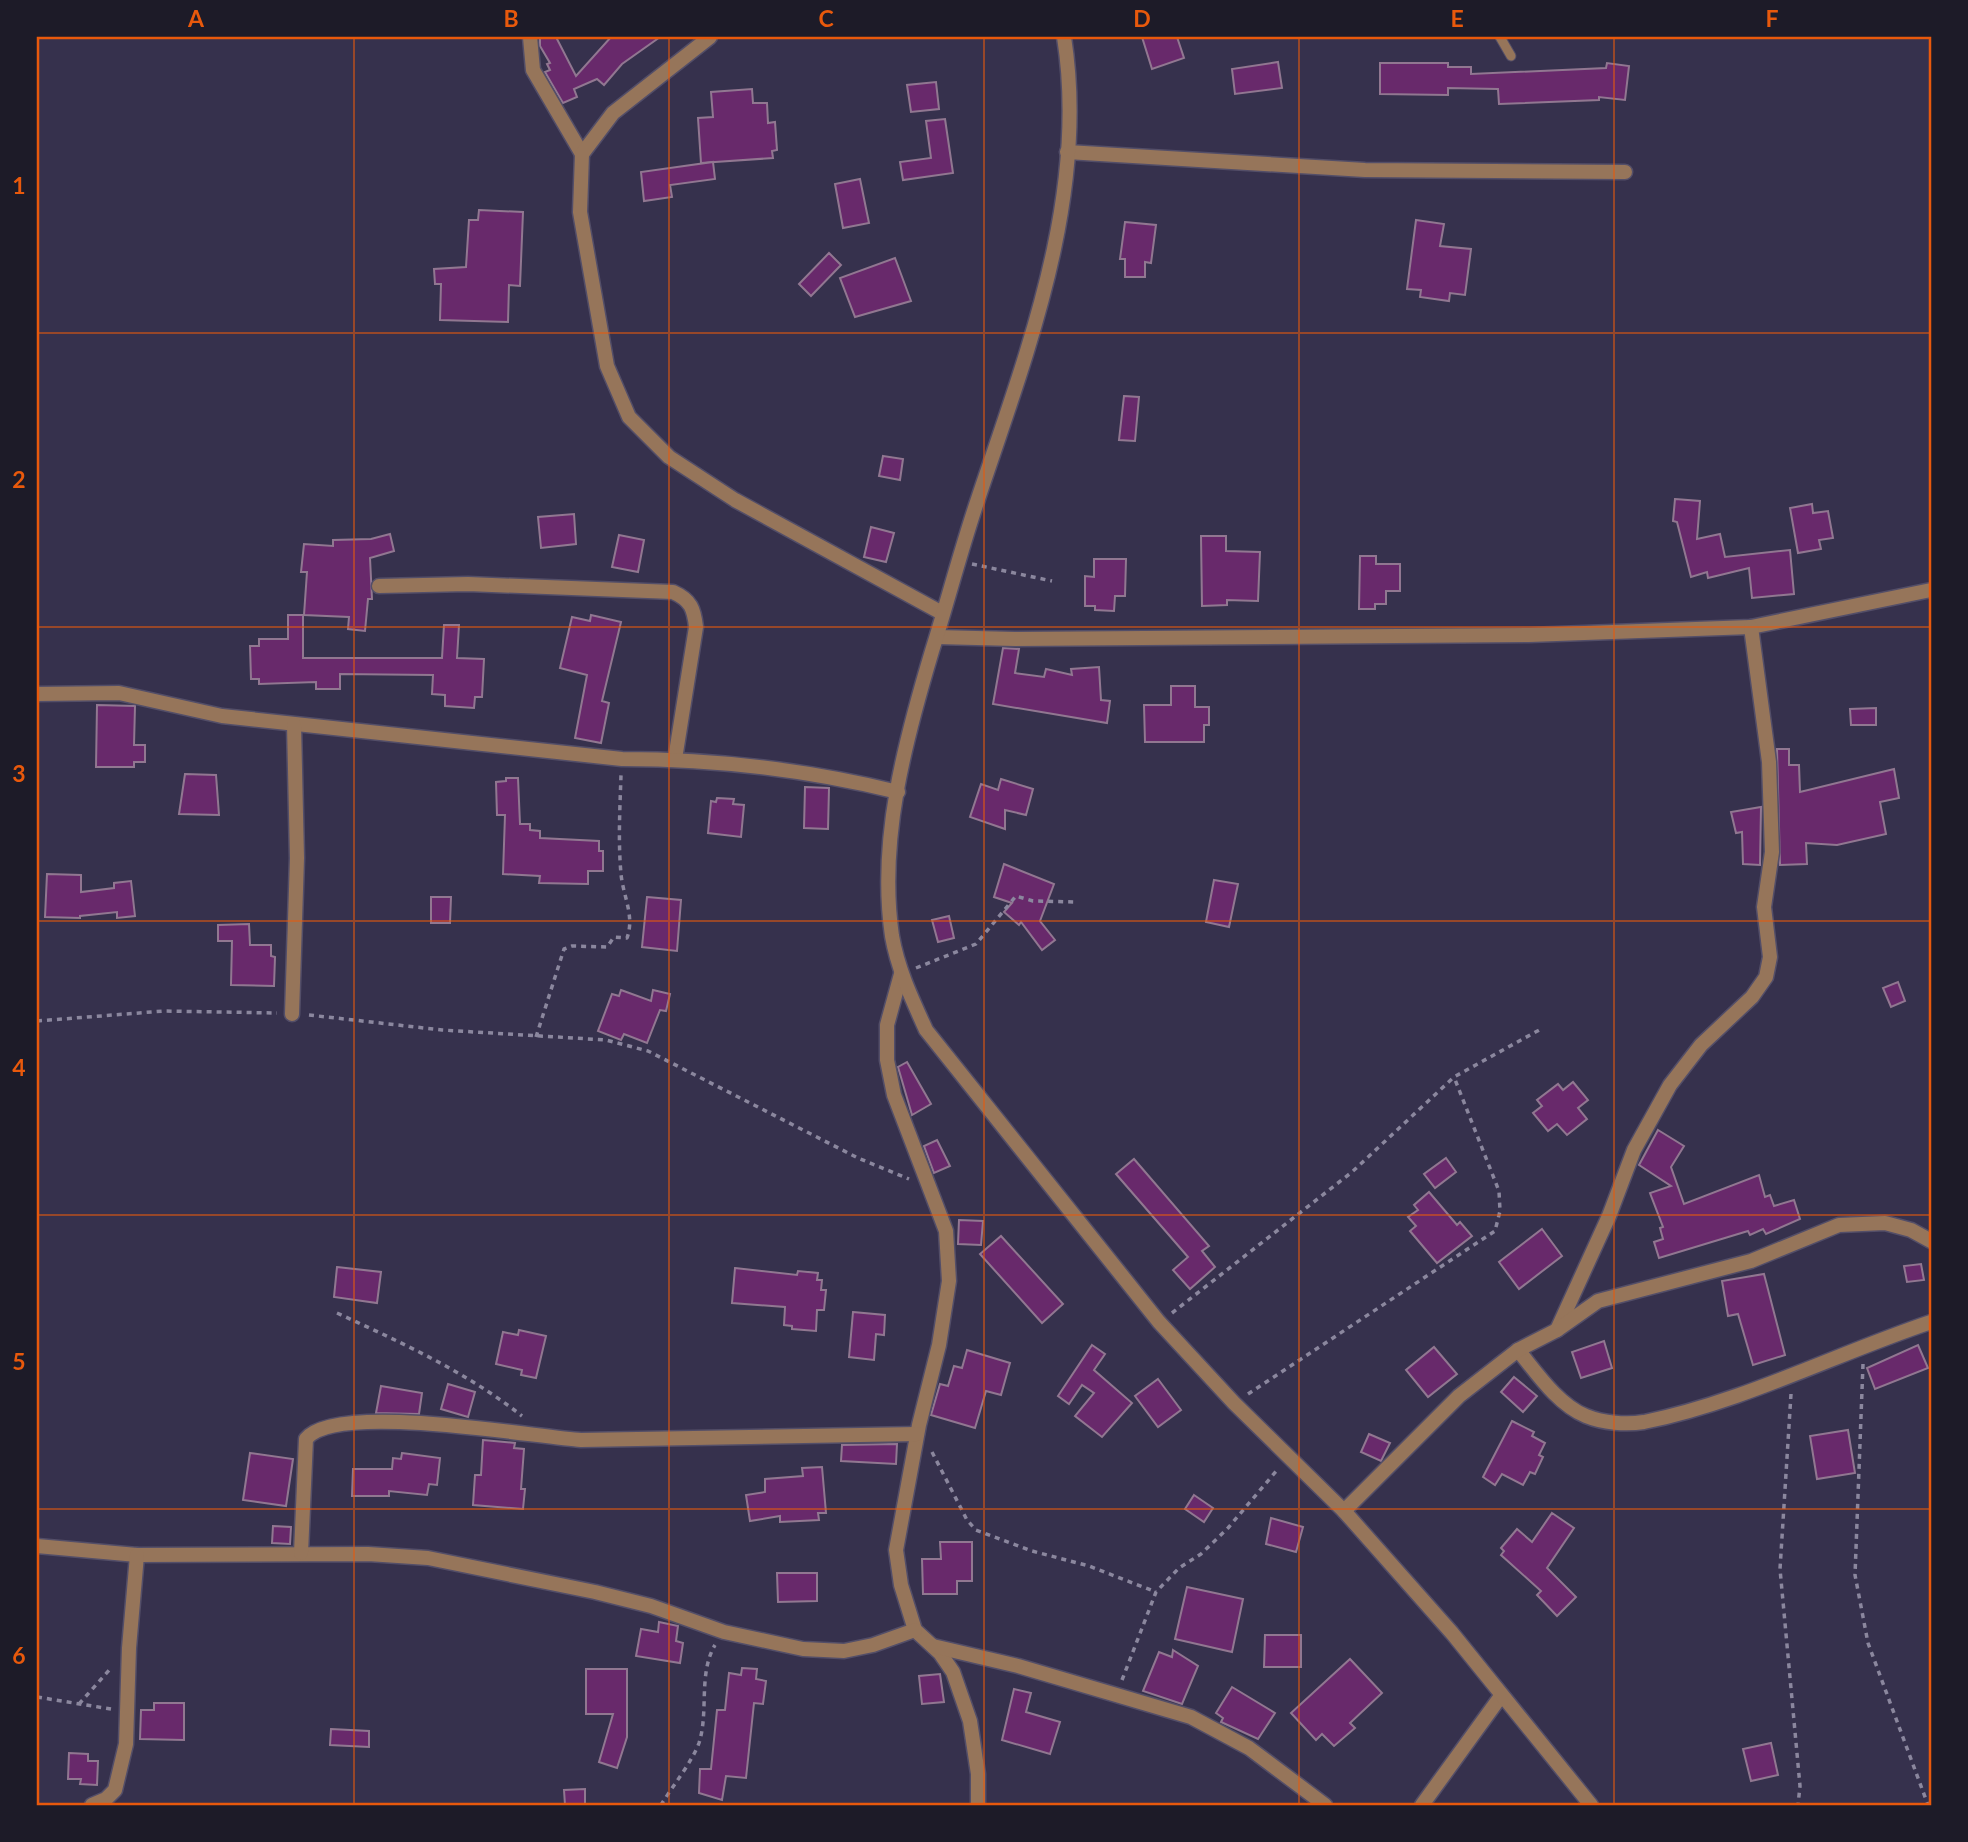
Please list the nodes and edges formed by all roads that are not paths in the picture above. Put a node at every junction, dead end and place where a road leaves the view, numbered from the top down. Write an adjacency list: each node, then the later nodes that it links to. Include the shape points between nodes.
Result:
1 (530, 37): 7 (street, via 533,70)
2 (710, 37): 7 (street, via 613,113)
3 (1064, 37): 6 (street, via 1070,72)
4 (1500, 37): 5 (lane)
5 (1511, 56)
6 (1067, 152): 8 (street, via 1365,170); 11 (street, via 1038,319)
7 (582, 154): 11 (street, via 580,212 589,277 607,366 629,417 669,457 735,500)
8 (1625, 172)
9 (379, 586): 16 (street, via 468,584 673,592 687,598 696,627)
10 (1931, 590): 12 (street)
11 (942, 613): 13 (street)
12 (1751, 627): 13 (street, via 1529,635); 22 (street, via 1769,762 1772,852 1764,907 1770,957 1766,976 1752,998 1701,1045 1670,1085 1634,1150)
13 (937, 637): 17 (street, via 914,711)
14 (37, 694): 15 (street, via 118,693 222,716)
15 (294, 725): 16 (street, via 622,759); 19 (street, via 297,858)
16 (675, 759): 17 (street, via 835,776)
17 (898, 792): 18 (street, via 888,889)
18 (901, 974): 24 (street, via 887,1025 887,1060 894,1095 946,1231 949,1281); 25 (street, via 926,1030 1159,1322)
19 (292, 1014)
20 (1931, 1241): 22 (street, via 1885,1223 1839,1225 1751,1261 1598,1301)
21 (1931, 1322): 23 (street, via 1792,1374 1642,1422 1606,1422 1584,1415 1548,1387)
22 (1557, 1330): 23 (street)
23 (1518, 1350): 25 (street, via 1459,1396)
24 (918, 1429): 27 (street, via 547,1438 457,1424 336,1423 306,1439); 29 (street, via 896,1550)
25 (1344, 1511): 31 (street)
26 (37, 1546): 28 (street)
27 (300, 1553): 28 (street); 29 (street, via 428,1559 595,1592 724,1632 803,1649 873,1646)
28 (137, 1555): 32 (street, via 126,1744 118,1782 106,1799)
29 (915, 1630): 30 (street)
30 (932, 1646): 33 (street, via 953,1672 970,1721); 34 (street, via 1191,1717 1250,1748)
31 (1501, 1696): 35 (street); 36 (street)
32 (92, 1805)
33 (978, 1805)
34 (1325, 1805)
35 (1422, 1805)
36 (1591, 1805)

